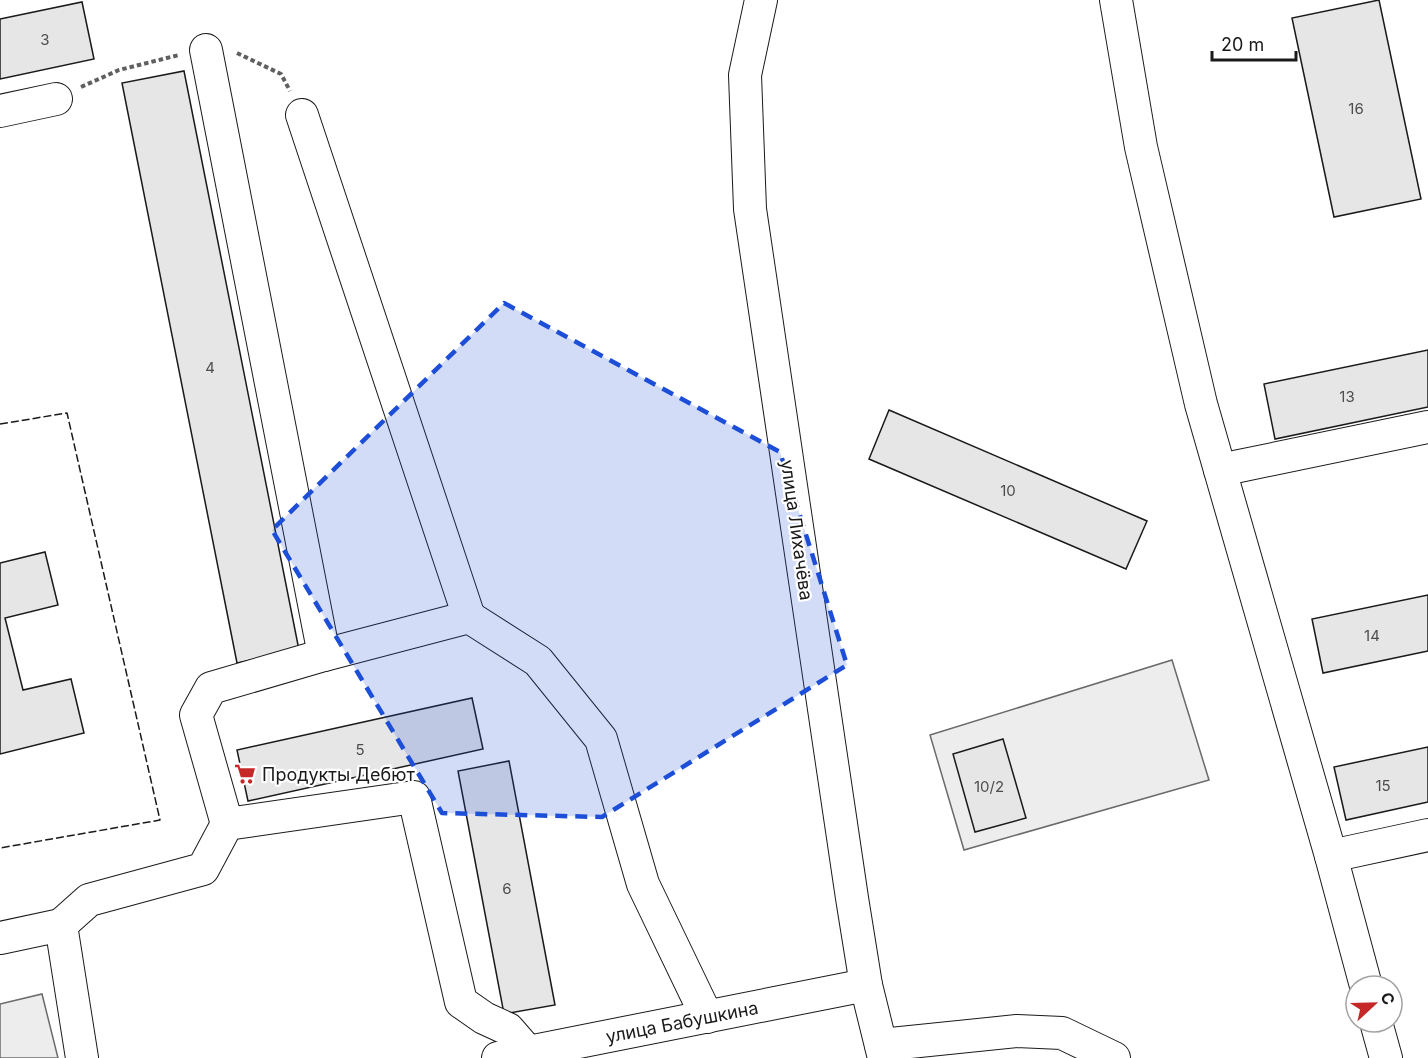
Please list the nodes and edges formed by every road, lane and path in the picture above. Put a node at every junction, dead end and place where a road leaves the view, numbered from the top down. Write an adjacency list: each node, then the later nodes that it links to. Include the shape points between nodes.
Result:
1 (761, 0): 17 (street, улица Лихачёва, via 745,75 750,209)
2 (1116, 0): 8 (street, via 1141,147)
3 (206, 50): 10 (street)
4 (56, 99): 5 (street)
5 (0, 111)
6 (302, 115): 9 (street)
7 (1428, 427): 8 (street)
8 (1220, 470): 13 (street)
9 (469, 617): 10 (street); 18 (street, via 538,660 602,739 643,884)
10 (324, 655): 11 (street, via 211,688 196,715)
11 (227, 824): 14 (street, via 203,869 89,900); 21 (street, via 414,796 461,1002 508,1029)
12 (1428, 835): 13 (street)
13 (1331, 856): 16 (street)
14 (61, 925): 15 (street); 22 (street)
15 (0, 938)
16 (1363, 974)
17 (866, 985): 18 (street, улица Бабушкина); 20 (street, улица Лихачёва)
18 (707, 1017): 21 (street, улица Бабушкина)
19 (1379, 1034): 24 (street)
20 (882, 1051): 23 (street, via 1017,1031 1062,1033)
21 (513, 1055)
22 (82, 1058)
23 (1114, 1058)
24 (1386, 1058)

